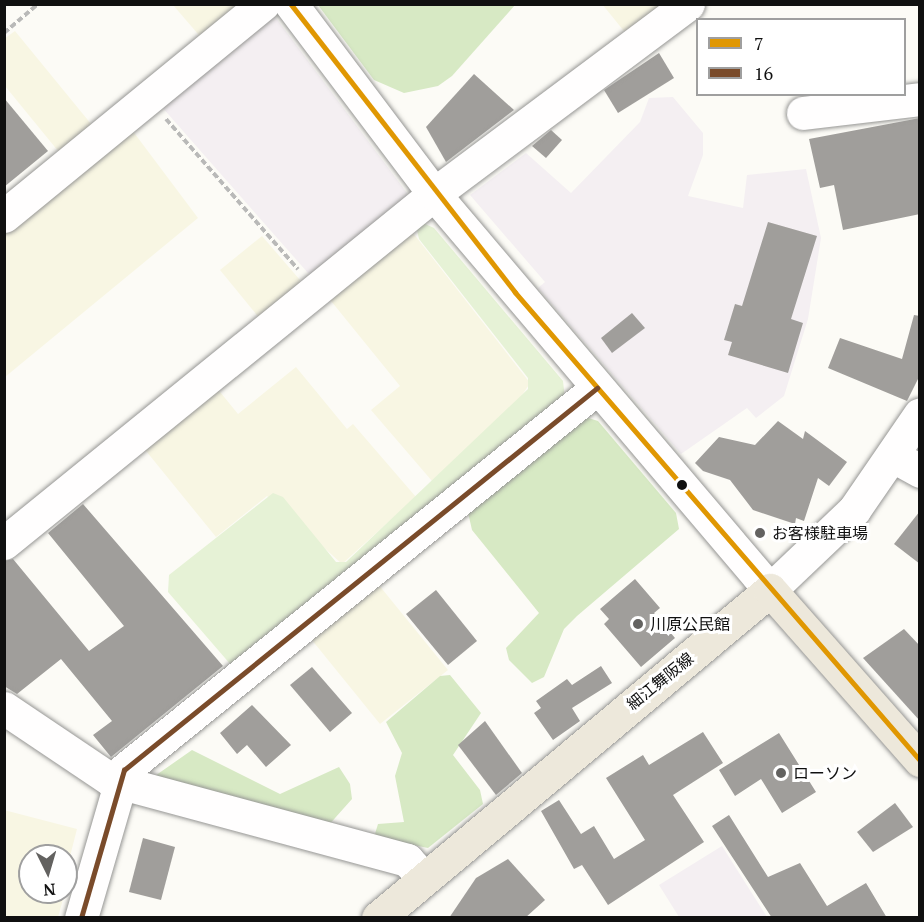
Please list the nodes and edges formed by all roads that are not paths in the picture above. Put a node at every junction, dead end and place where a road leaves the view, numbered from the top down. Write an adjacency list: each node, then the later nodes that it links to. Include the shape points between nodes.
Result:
1 (262, 4): 7 (street)
2 (291, 4): 6 (street)
3 (688, 4): 6 (street)
4 (920, 99): 5 (street)
5 (803, 113)
6 (434, 194): 8 (street); 11 (street)
7 (4, 216)
8 (597, 388): 12 (street); 15 (street, via 124,770)
9 (920, 414): 10 (street)
10 (907, 464): 12 (street)
11 (4, 543)
12 (770, 590): 14 (main road); 16 (main road, 細江舞阪線)
13 (4, 708): 15 (street)
14 (920, 760)
15 (119, 783): 16 (street, via 407,860); 17 (street)
16 (423, 877): 18 (main road, 細江舞阪線)
17 (81, 918)
18 (378, 918)

